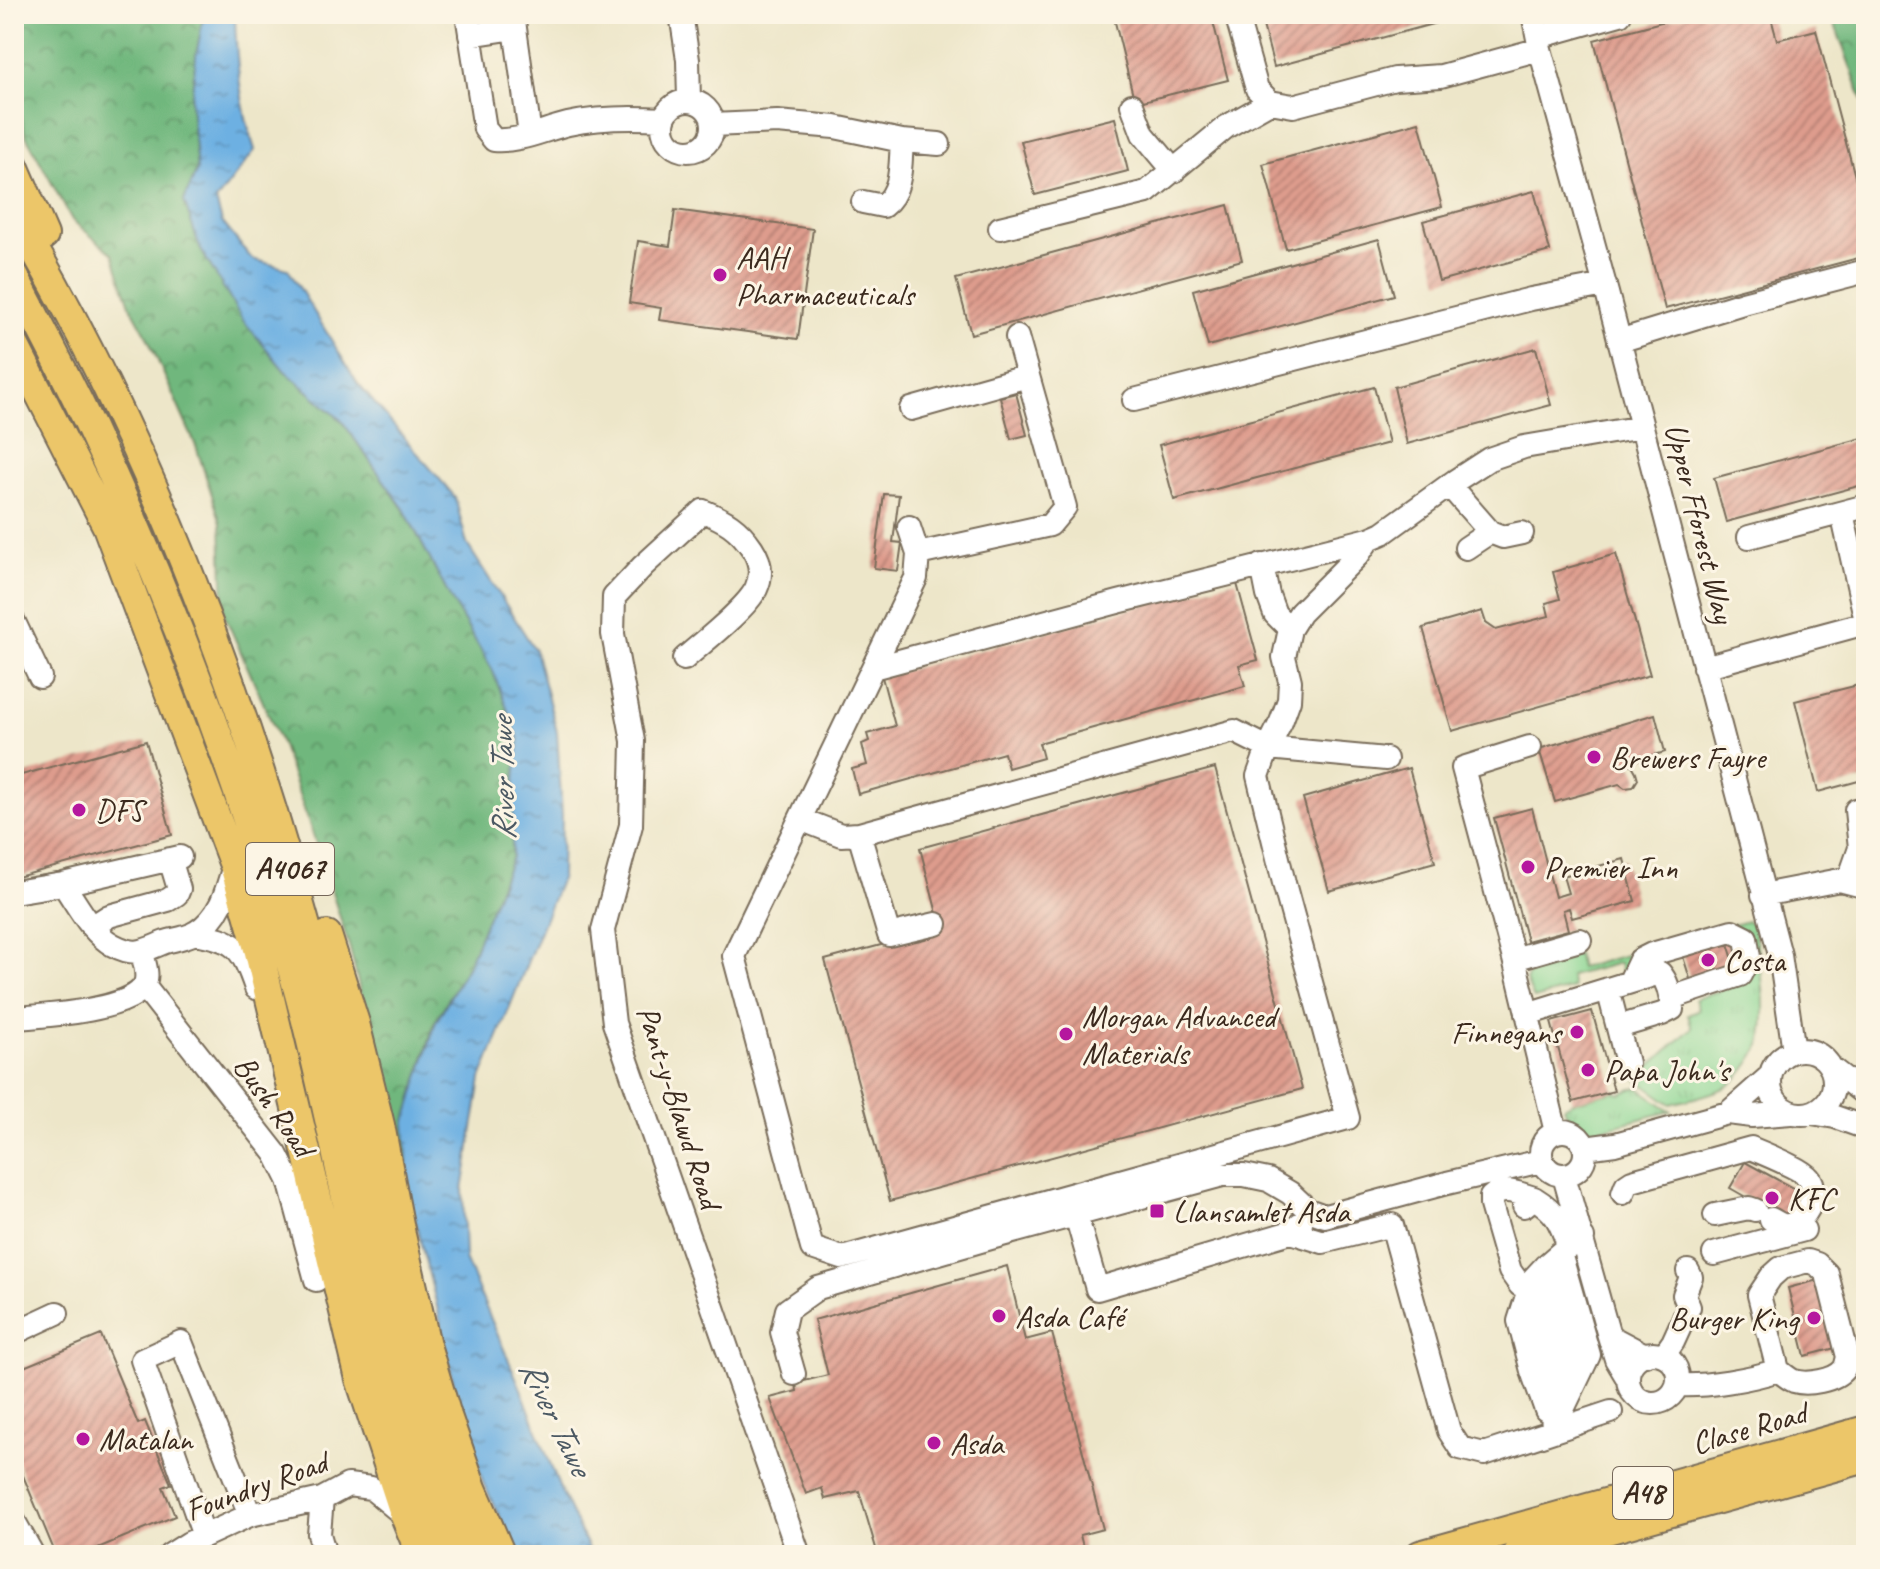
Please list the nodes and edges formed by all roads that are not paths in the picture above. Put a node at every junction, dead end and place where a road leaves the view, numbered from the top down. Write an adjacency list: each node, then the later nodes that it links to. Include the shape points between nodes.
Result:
1 (681, 14): 8 (street)
2 (1236, 14): 9 (street, via 1257,89)
3 (1533, 14): 7 (street, Upper Fforest Way)
4 (1620, 14): 7 (street)
5 (514, 21): 6 (street); 13 (street)
6 (468, 25): 13 (street, via 485,129 494,140)
7 (1539, 43): 9 (street, via 1441,76 1395,79 1293,106); 23 (street, Upper Fforest Way)
8 (689, 100): 11 (street, via 673,105); 12 (street, via 706,108)
9 (1270, 102): 17 (street, via 1226,127)
10 (1132, 105): 17 (street, via 1143,134)
11 (664, 119): 12 (street, via 665,136 685,151 708,141); 13 (street, via 571,124)
12 (713, 125): 14 (street, via 777,122)
13 (530, 135)
14 (902, 141): 15 (street); 18 (street, via 899,183 892,199 883,206)
15 (939, 144)
16 (14, 166): 30 (main road)
17 (1174, 171): 20 (street, via 1147,192)
18 (863, 202)
19 (14, 214): 30 (main road, A4067)
20 (1000, 228)
21 (1866, 271): 25 (street)
22 (14, 276): 50 (main road, A4067, via 91,427)
23 (1605, 285): 25 (street, Upper Fforest Way); 28 (street)
24 (1017, 337): 27 (street)
25 (1619, 341): 31 (street, Upper Fforest Way)
26 (14, 344): 35 (main road)
27 (1028, 376): 29 (street); 40 (street, via 1065,507 1050,525)
28 (1134, 400)
29 (911, 409)
30 (119, 412): 57 (main road, A4067, via 193,582)
31 (1642, 427): 32 (street, via 1524,447 1489,459); 46 (street, Upper Fforest Way)
32 (1449, 485): 38 (street); 39 (street, via 1505,538)
33 (1866, 506): 34 (street)
34 (1842, 513): 37 (street); 43 (street)
35 (105, 521): 50 (main road); 58 (main road)
36 (909, 527): 40 (street)
37 (1749, 537)
38 (1369, 539): 41 (street); 44 (street)
39 (1466, 548)
40 (918, 554): 47 (street, via 916,578)
41 (1262, 565): 44 (street, via 1275,614); 47 (street)
42 (14, 622): 48 (street)
43 (1866, 622): 46 (street)
44 (1290, 629): 49 (street, via 1284,657 1289,700)
45 (684, 659): 125 (street, Pant-y-Blawd Road, via 744,604 760,575 759,558 746,539 729,522 703,511 614,597 613,634 633,741 631,825 603,930 614,1023)
46 (1704, 667): 62 (street, Upper Fforest Way)
47 (873, 668): 54 (street)
48 (40, 677)
49 (1268, 748): 52 (street); 54 (street, via 1258,776 1348,1118 842,1258 812,1248 734,956); 55 (street, via 1234,731 1207,727)
50 (226, 755): 122 (main road, A4067, via 299,993 401,1421)
51 (1517, 757): 68 (street, via 1463,768)
52 (1386, 759)
53 (1866, 808): 56 (street, via 1856,810)
54 (800, 819): 55 (street, via 841,835)
55 (859, 834): 63 (street, via 889,935)
56 (1863, 847): 60 (street)
57 (288, 860): 123 (main road, A4067, via 417,1391 452,1499); 124 (main road, via 322,919 355,1023 426,1345 472,1488)
58 (234, 865): 65 (street, via 225,899); 81 (main road)
59 (63, 884): 61 (street); 64 (street); 64 (street, via 175,858 177,894 109,916)
60 (1860, 890): 62 (street, via 1840,880)
61 (14, 892)
62 (1763, 895): 76 (street, Upper Fforest Way, via 1780,955)
63 (936, 924)
64 (92, 927): 67 (street, via 110,944)
65 (194, 933): 67 (street); 81 (street, via 219,937 246,959)
66 (1580, 940): 68 (street)
67 (142, 953): 70 (street)
68 (1514, 959): 73 (street)
69 (1630, 981): 71 (street); 72 (street, via 1660,973); 72 (street, via 1640,960 1652,954 1732,931 1746,938 1749,957 1740,975)
70 (144, 986): 74 (street, via 114,1004); 98 (street, Bush Road, via 276,1154 289,1180)
71 (1608, 989): 73 (street); 75 (street)
72 (1671, 998): 75 (street, via 1672,1009)
73 (1527, 1014): 85 (street)
74 (14, 1018)
75 (1618, 1027): 77 (street)
76 (1794, 1051): 78 (street, via 1816,1053); 79 (street, via 1778,1060)
77 (1627, 1063)
78 (1831, 1068): 80 (street); 83 (street, via 1834,1089 1829,1100 1822,1108)
79 (1770, 1076): 82 (street); 83 (street, via 1771,1094 1783,1109)
80 (1866, 1095)
81 (292, 1096): 115 (main road, via 360,1379)
82 (1728, 1113): 83 (street); 86 (street)
83 (1802, 1113): 84 (street)
84 (1866, 1128)
85 (1556, 1132): 86 (street, via 1577,1136); 87 (street, via 1544,1140)
86 (1585, 1148): 88 (street, via 1583,1164)
87 (1541, 1161): 88 (street, via 1550,1172); 90 (street, via 1352,1210 1325,1216)
88 (1564, 1176): 95 (street)
89 (1623, 1193): 92 (street, via 1632,1181 1751,1148 1811,1179 1814,1193 1793,1224 1784,1225 1749,1208)
90 (1314, 1212): 91 (street, via 1268,1180 1223,1175); 94 (street)
91 (1076, 1215): 94 (street, via 1097,1289); 105 (street, via 818,1288 787,1310 782,1332)
92 (1715, 1215)
93 (1805, 1230): 96 (street)
94 (1291, 1232): 111 (street, via 1323,1242 1392,1225 1449,1431 1460,1448 1484,1454)
95 (1558, 1254): 99 (street); 99 (street, via 1561,1225 1550,1208 1527,1204 1506,1190 1491,1197 1510,1271 1520,1285); 102 (street); 111 (street, via 1589,1355)
96 (1714, 1254)
97 (1688, 1271): 103 (street, via 1684,1295 1689,1307 1673,1342)
98 (316, 1280)
99 (1530, 1287): 111 (street, via 1519,1321)
100 (57, 1313): 101 (street)
101 (14, 1333)
102 (1609, 1336): 103 (street); 106 (street)
103 (1654, 1355): 106 (street, via 1633,1364); 107 (street, via 1670,1359)
104 (1778, 1370): 104 (street, via 1759,1295 1781,1268 1808,1261 1827,1274 1848,1357 1845,1369 1804,1383); 107 (street)
105 (794, 1374)
106 (1629, 1383): 108 (street, via 1634,1395); 109 (street, via 1631,1394)
107 (1677, 1385): 108 (street, via 1663,1401)
108 (1649, 1403): 109 (street)
109 (1611, 1412): 111 (street)
110 (1866, 1430): 126 (main road, Clase Road / A48)
111 (1553, 1431)
112 (1866, 1458): 127 (main road, Clase Road / A48)
113 (322, 1499): 114 (street, Foundry Road); 115 (street, Foundry Road, via 348,1485 371,1488); 120 (street, via 319,1534)
114 (250, 1515): 117 (street, Foundry Road); 117 (street, via 181,1342 142,1360)
115 (405, 1516): 121 (main road)
116 (14, 1521): 118 (street)
117 (204, 1536): 119 (street, Foundry Road)
118 (33, 1555)
119 (170, 1555)
120 (325, 1555)
121 (421, 1555)
122 (451, 1555)
123 (477, 1555)
124 (501, 1555)
125 (799, 1555)
126 (1420, 1555)
127 (1517, 1555)

